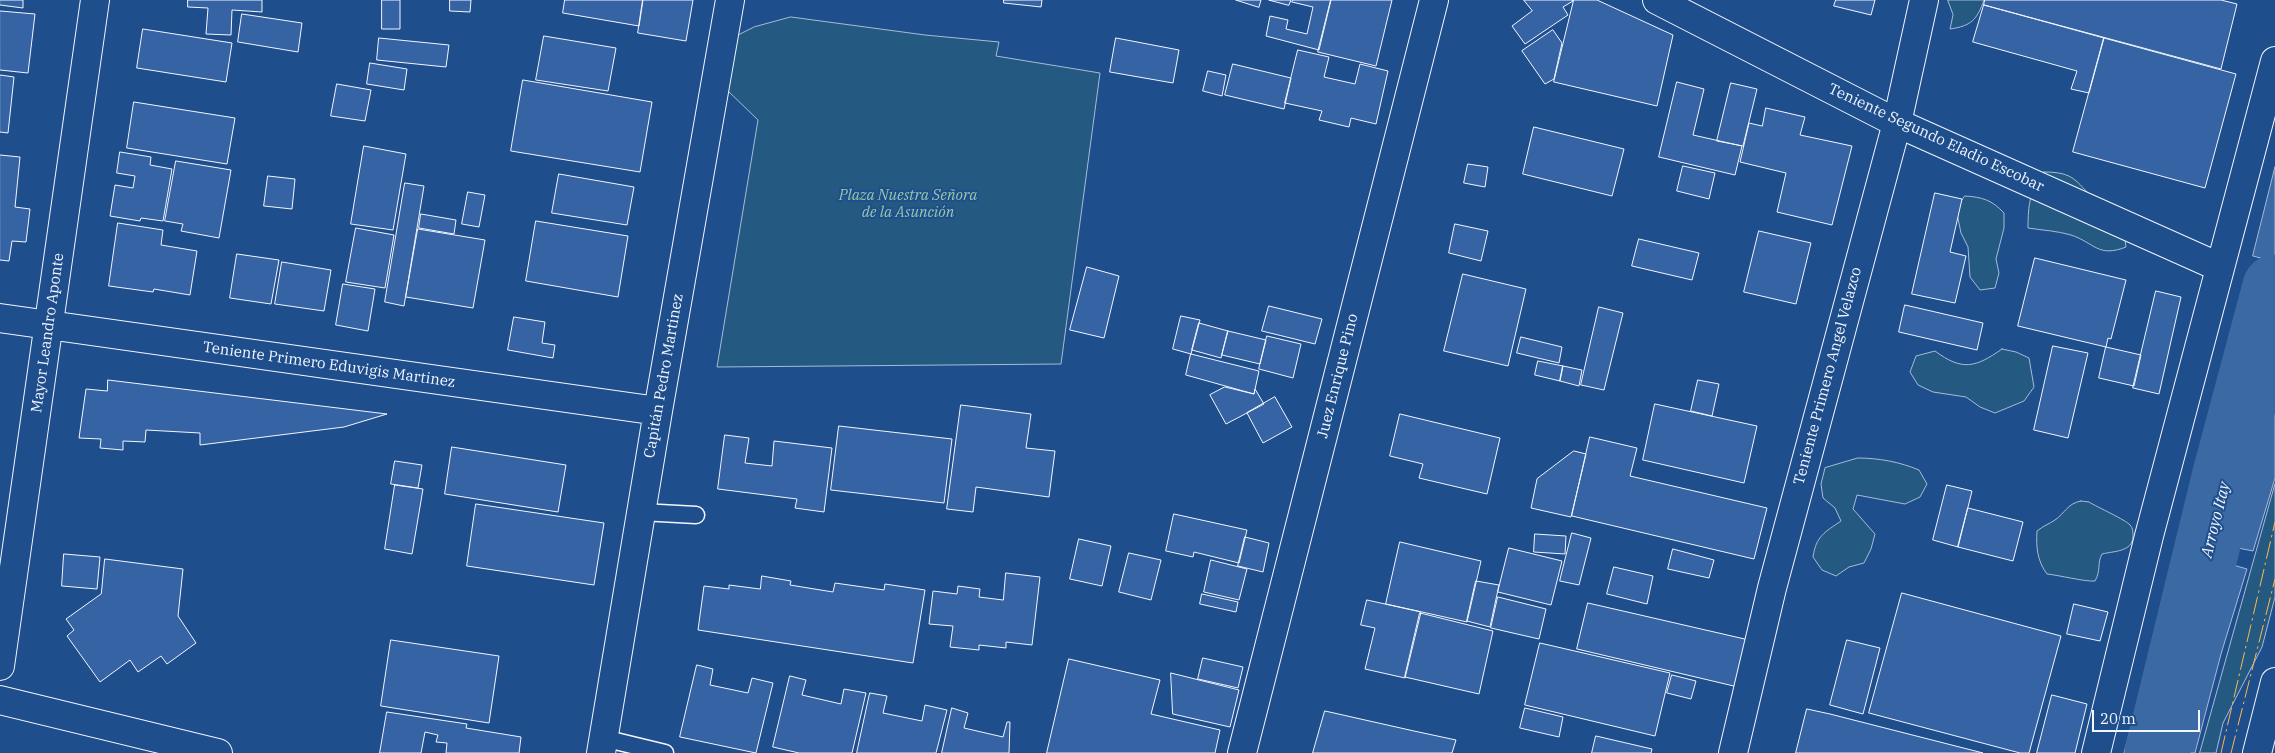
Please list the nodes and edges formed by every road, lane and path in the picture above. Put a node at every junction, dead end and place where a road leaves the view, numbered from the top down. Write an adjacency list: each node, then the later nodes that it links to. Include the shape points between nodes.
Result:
1 (95, 0): 10 (main road, Mayor Leandro Aponte)
2 (730, 0): 11 (main road, Capitán Pedro Martinez)
3 (1434, 0): 20 (main road, Juez Enrique Pino)
4 (1657, 0): 7 (main road, Teniente Segundo Eladio Escobar)
5 (1924, 0): 7 (main road, Teniente Primero Angel Velazco)
6 (2275, 61): 8 (main road)
7 (1897, 123): 8 (main road, Teniente Segundo Eladio Escobar); 21 (main road, Teniente Primero Angel Velazco, via 1772,588)
8 (2219, 267): 22 (main road)
9 (0, 318): 10 (main road, Teniente Primero Eduvigis Martinez)
10 (49, 326): 11 (main road, Teniente Primero Eduvigis Martinez); 14 (main road, Mayor Leandro Aponte)
11 (658, 411): 12 (main road, Capitán Pedro Martinez)
12 (641, 512): 13 (lane); 17 (main road, Capitán Pedro Martinez)
13 (696, 515)
14 (0, 666)
15 (2275, 682): 23 (main road)
16 (0, 700): 18 (main road)
17 (602, 746): 19 (lane)
18 (218, 753)
19 (665, 753)
20 (1242, 753)
21 (1733, 753)
22 (2096, 753)
23 (2257, 753)

